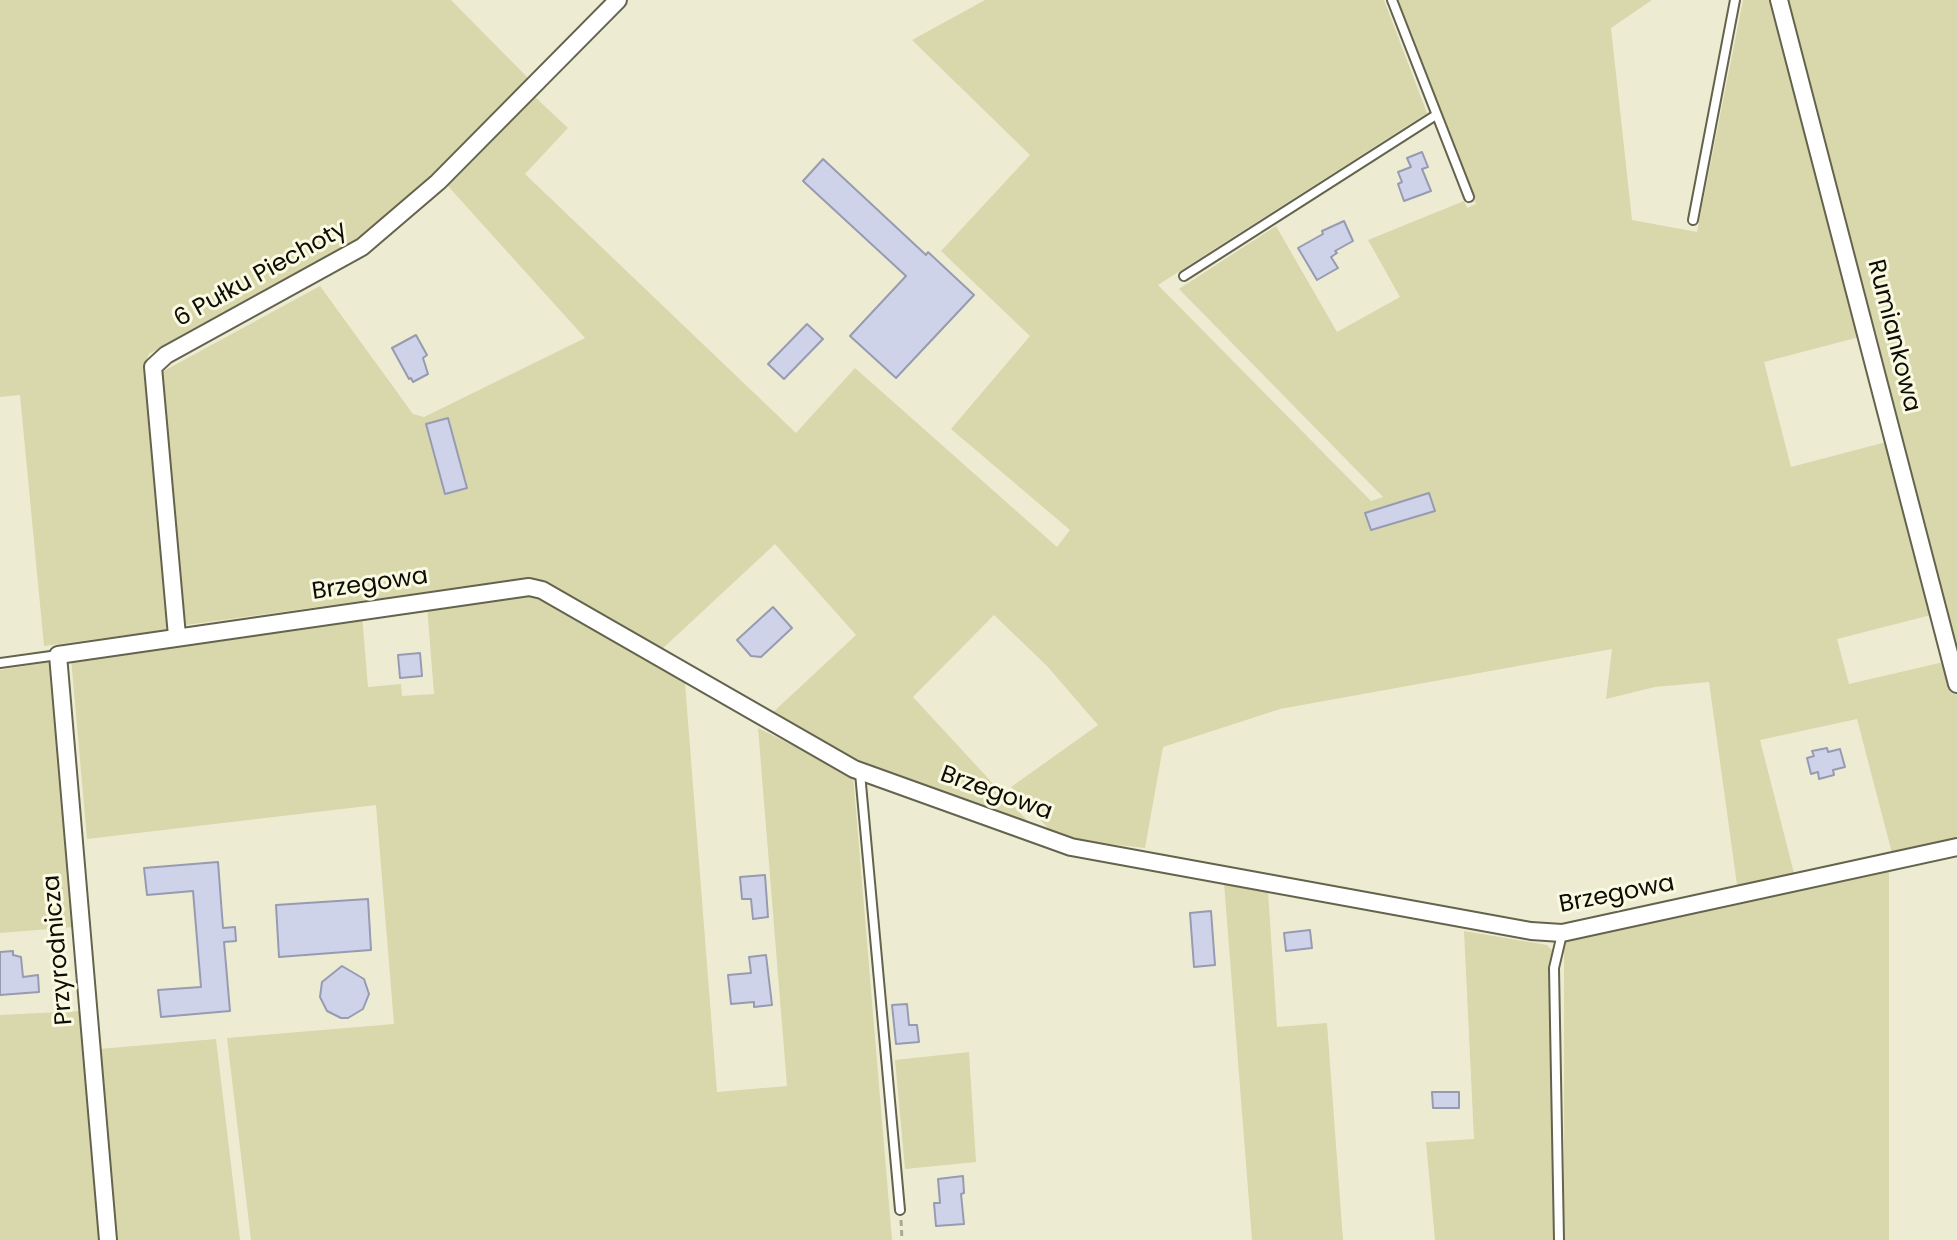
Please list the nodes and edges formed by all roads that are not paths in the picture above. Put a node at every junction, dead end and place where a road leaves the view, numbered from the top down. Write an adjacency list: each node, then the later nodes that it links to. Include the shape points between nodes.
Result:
1 (618, 0): 9 (street, 6 Pułku Piechoty, via 438,182 362,247 153,367)
2 (1392, 0): 5 (lane)
3 (1735, 0): 7 (lane)
4 (1779, 0): 12 (street, Rumiankowa)
5 (1436, 115): 6 (lane); 8 (lane)
6 (1469, 197)
7 (1693, 220)
8 (1184, 276)
9 (177, 636): 10 (street, Brzegowa); 13 (street, Brzegowa, via 529,587)
10 (58, 655): 11 (lane); 17 (street, Przyrodnicza)
11 (0, 663)
12 (1957, 684)
13 (860, 771): 15 (street, Brzegowa, via 1071,847 1464,920); 16 (lane)
14 (1957, 847): 15 (street, Brzegowa)
15 (1562, 933): 18 (lane, via 1554,968)
16 (900, 1210)
17 (108, 1240)
18 (1559, 1240)

